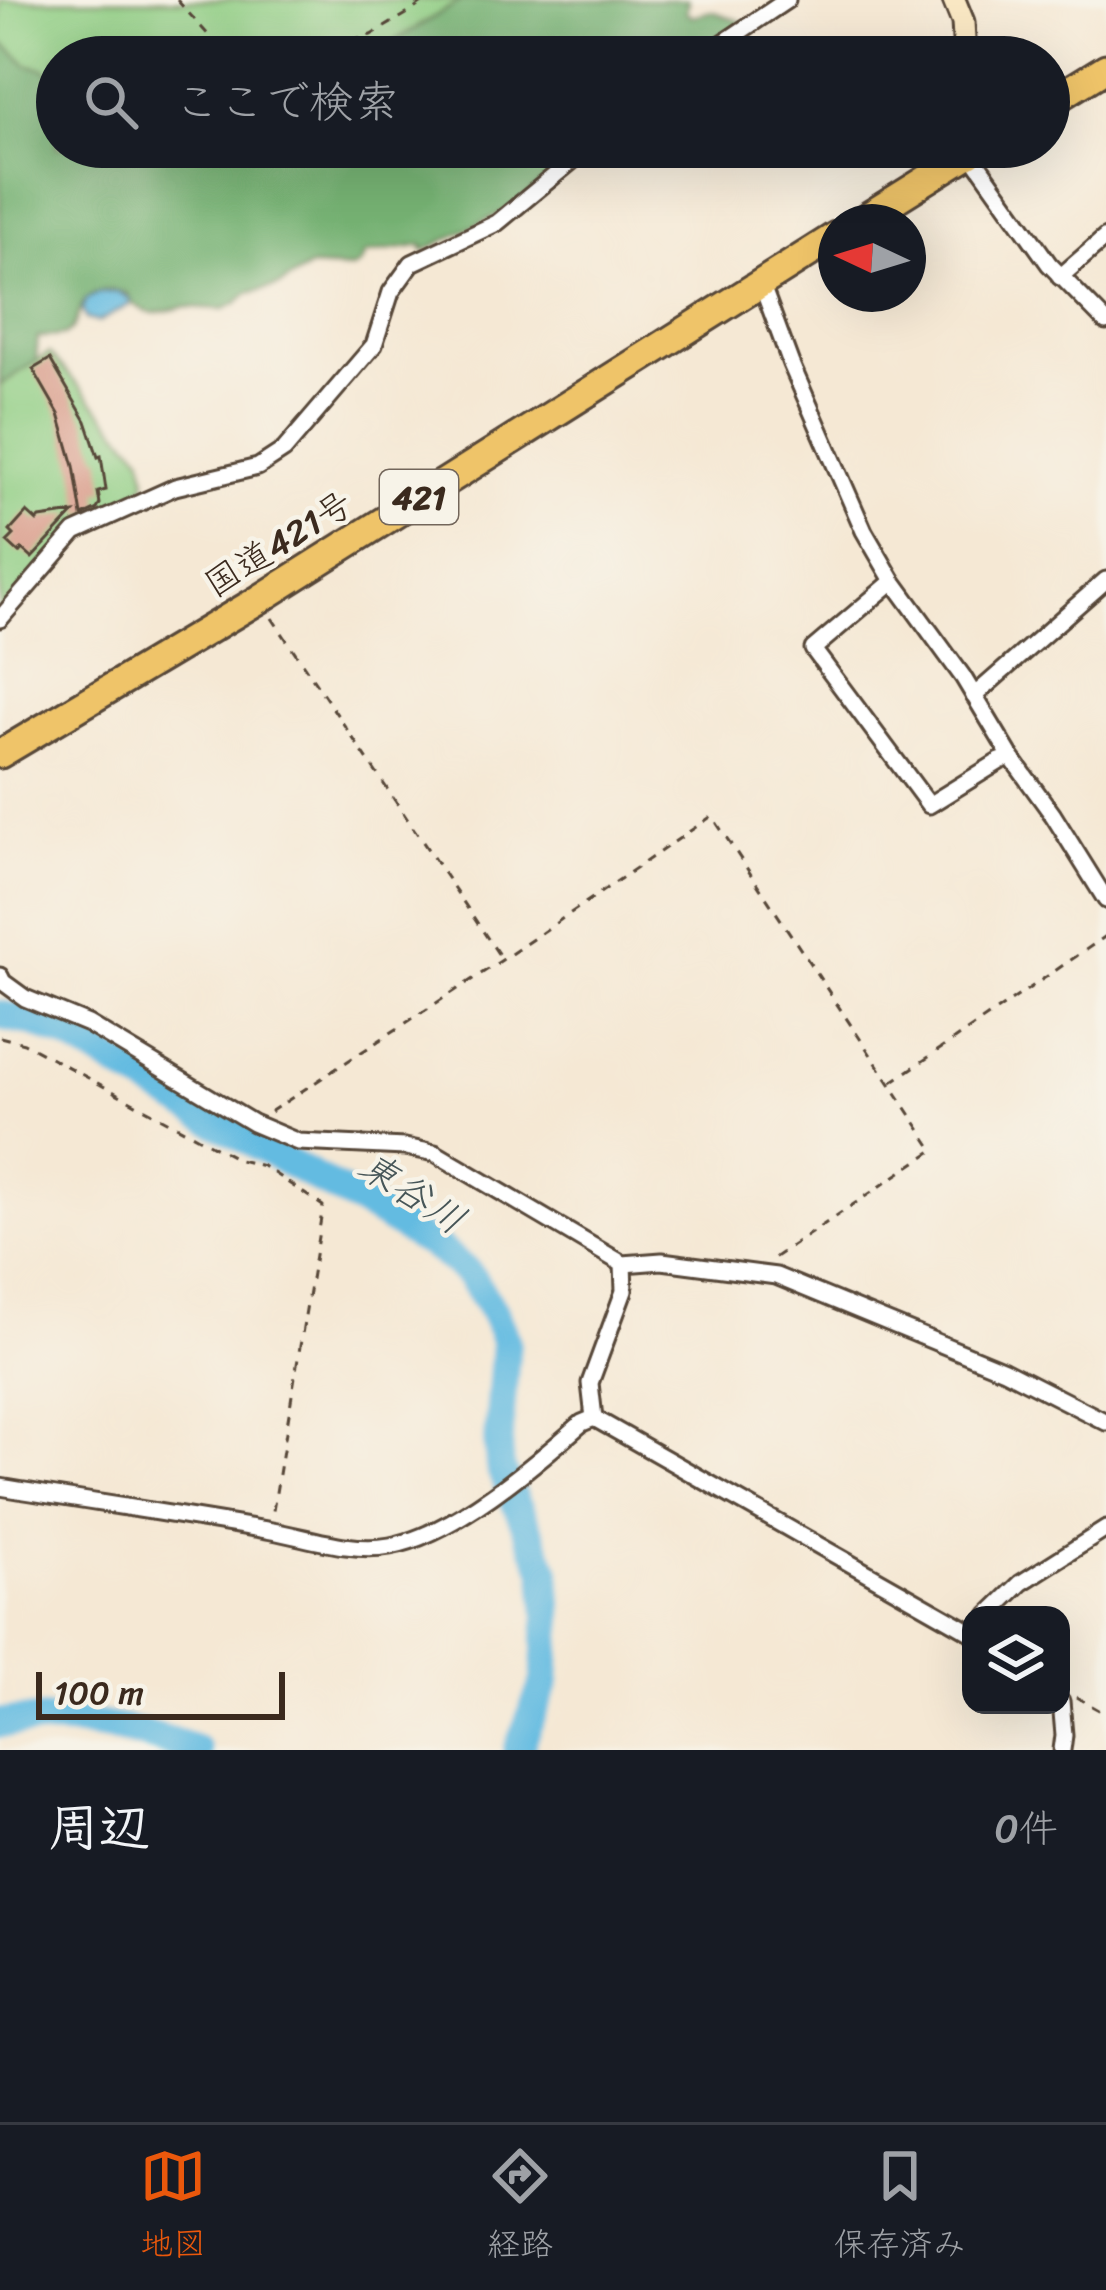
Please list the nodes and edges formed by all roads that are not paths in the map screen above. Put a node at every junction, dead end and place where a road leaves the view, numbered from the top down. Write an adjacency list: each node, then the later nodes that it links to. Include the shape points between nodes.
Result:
1 (787, 0): 3 (street)
2 (954, 0): 4 (street)
3 (733, 36)
4 (963, 36)
5 (1106, 68): 6 (highway)
6 (1070, 91)
7 (564, 168): 18 (street, via 497,223 412,263 391,292 374,345 284,450 258,467 176,488 75,532)
8 (943, 168): 10 (highway)
9 (982, 168): 13 (street)
10 (887, 204)
11 (1106, 237): 13 (street)
12 (818, 247): 14 (highway, 国道421号 / 421)
13 (1060, 277): 15 (street)
14 (761, 283): 17 (street, via 824,442); 20 (highway, 国道421号 / 421)
15 (1106, 322)
16 (1106, 580): 19 (street)
17 (893, 581): 19 (street); 21 (street, via 813,649 928,805)
18 (0, 619)
19 (974, 696): 21 (street)
20 (0, 754)
21 (1011, 757): 22 (street)
22 (1106, 900)
23 (0, 976): 24 (street, via 25,998 88,1024 253,1123 298,1142 436,1153)
24 (623, 1264): 25 (street, via 625,1291 590,1383); 26 (street, via 763,1273 1004,1370)
25 (594, 1418): 27 (street, via 437,1530 393,1546 365,1549); 30 (street)
26 (1106, 1422)
27 (0, 1487)
28 (1106, 1528): 29 (street)
29 (997, 1606)
30 (962, 1627)
31 (1067, 1714): 32 (street)
32 (1062, 1750)

